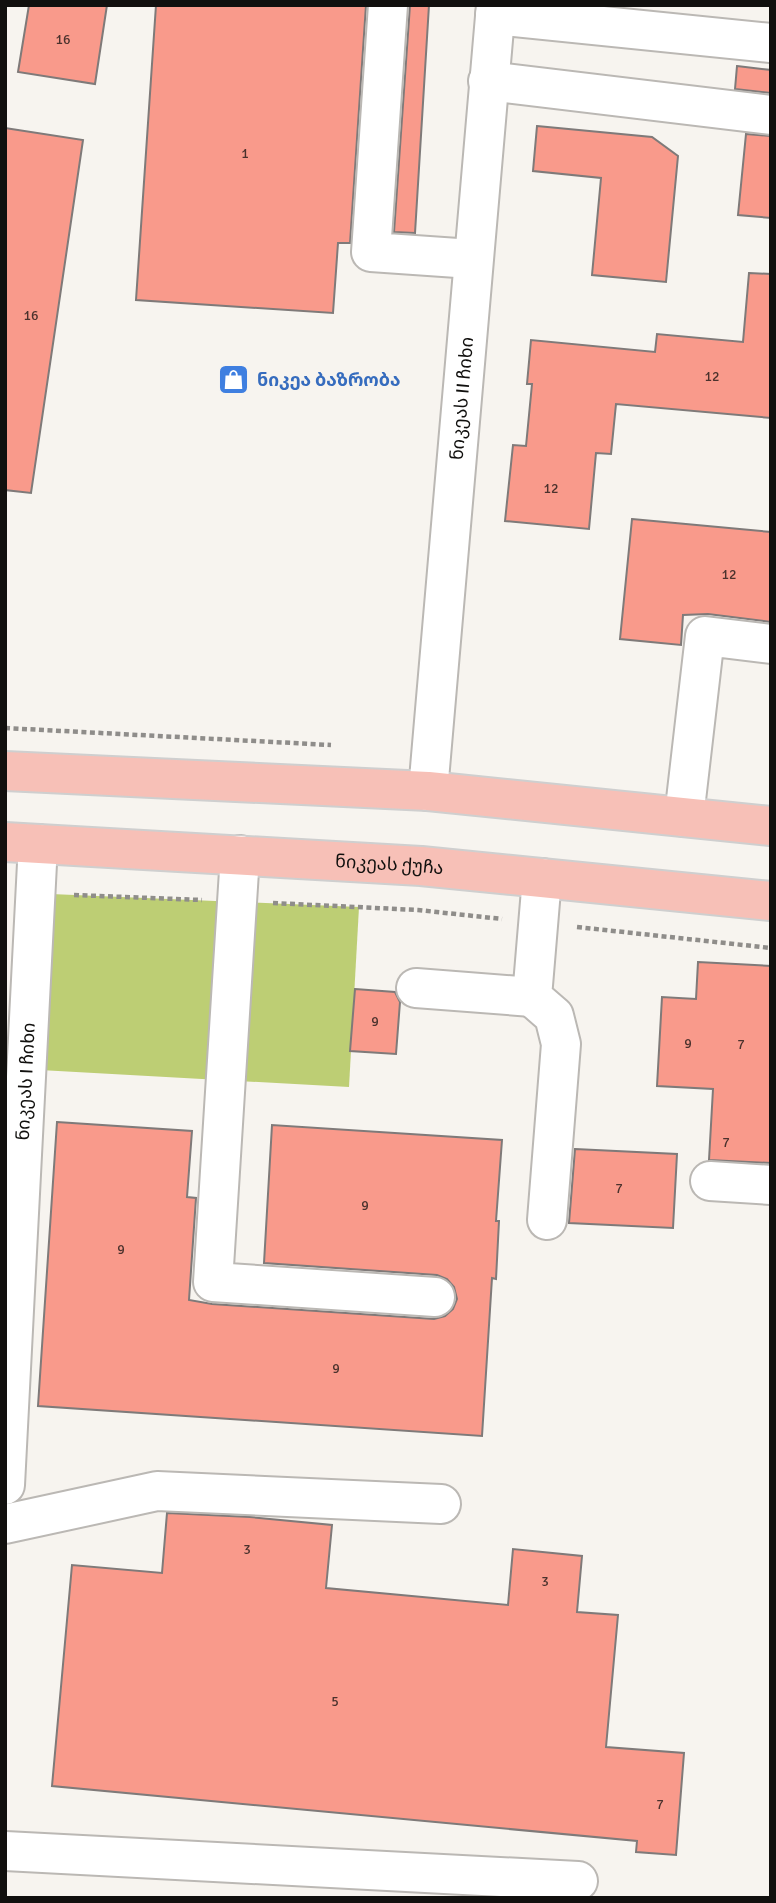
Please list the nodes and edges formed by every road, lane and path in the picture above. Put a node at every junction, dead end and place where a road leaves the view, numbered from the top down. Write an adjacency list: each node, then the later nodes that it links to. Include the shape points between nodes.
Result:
1 (388, 5): 6 (street, via 371,252)
2 (495, 10): 3 (street); 4 (street, ნიკეას II ჩიხი)
3 (771, 43)
4 (488, 81): 5 (street); 6 (street, ნიკეას II ჩიხი)
5 (771, 115)
6 (472, 259): 11 (street, ნიკეას II ჩიხი)
7 (771, 644): 12 (street, via 705,636)
8 (5, 729): 9 (path)
9 (281, 741)
10 (5, 771): 11 (main road)
11 (428, 791): 12 (main road)
12 (684, 817): 13 (main road)
13 (771, 826)
14 (22, 843): 15 (main road, ნიკეას ქუჩა); 17 (street, ნიკეას I ჩიხი)
15 (240, 855): 16 (main road, ნიკეას ქუჩა); 19 (street)
16 (542, 878): 18 (main road, ნიკეას ქუჩა); 21 (street)
17 (35, 894): 19 (path); 26 (street, ნიკეას I ჩიხი)
18 (771, 901)
19 (255, 902): 25 (street, via 212,1282)
20 (416, 988): 21 (street)
21 (532, 997): 24 (street, via 554,1016 561,1044)
22 (710, 1181): 23 (street)
23 (771, 1185)
24 (547, 1220)
25 (435, 1297)
26 (5, 1485)
27 (441, 1504): 28 (street, via 157,1491)
28 (5, 1524)
29 (5, 1851): 30 (street)
30 (578, 1881)

